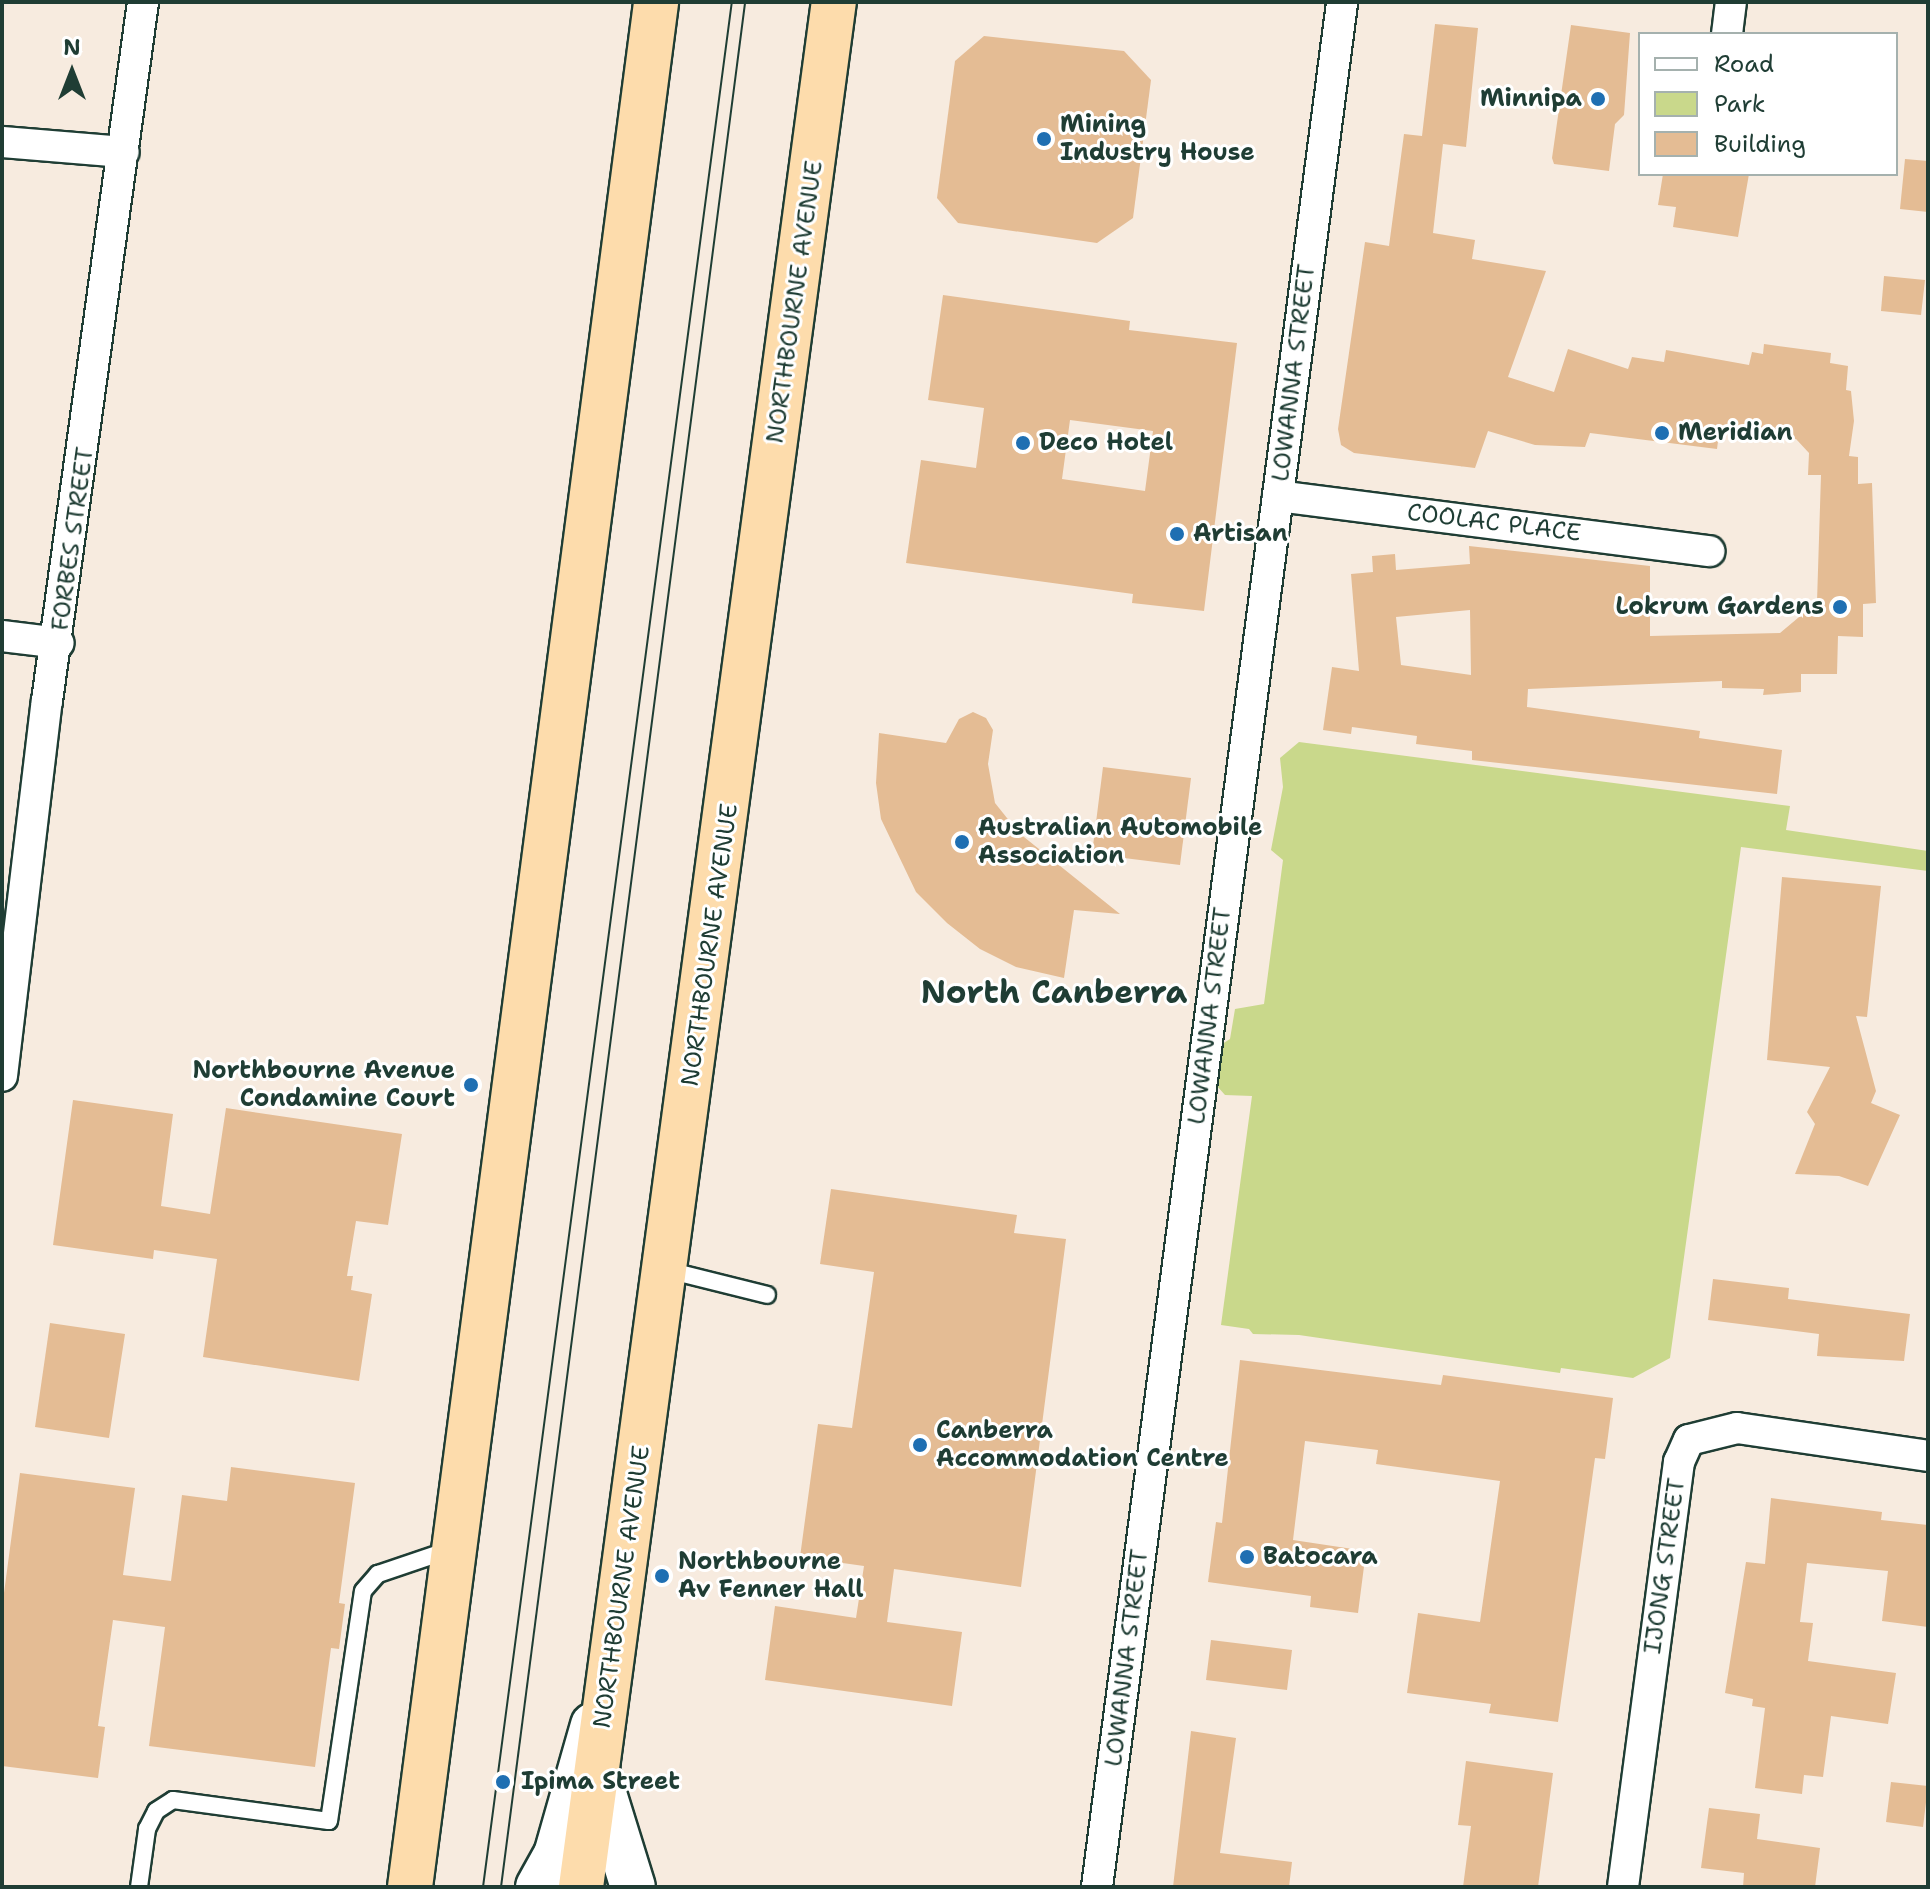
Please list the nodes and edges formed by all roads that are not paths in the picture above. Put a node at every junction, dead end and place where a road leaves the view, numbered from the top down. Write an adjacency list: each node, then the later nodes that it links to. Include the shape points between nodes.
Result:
1 (143, 2): 8 (street, FORBES STREET)
2 (656, 2): 17 (highway)
3 (834, 2): 14 (highway, NORTHBOURNE AVENUE)
4 (1342, 2): 9 (street, LOWANNA STREET)
5 (1731, 2): 6 (street)
6 (1727, 32)
7 (2, 142): 8 (street)
8 (124, 152): 12 (street, FORBES STREET)
9 (1278, 496): 10 (street, COOLAC PLACE); 25 (street, LOWANNA STREET)
10 (1710, 551)
11 (2, 636): 12 (street)
12 (59, 643): 13 (street, FORBES STREET, via 47,701)
13 (2, 1076)
14 (667, 1270): 15 (lane); 18 (highway, NORTHBOURNE AVENUE)
15 (767, 1295)
16 (1928, 1456): 26 (street, IJONG STREET, via 1737,1428 1689,1440 1679,1462)
17 (454, 1549): 20 (lane, via 378,1574 363,1591 329,1821 173,1800 156,1811 147,1829); 21 (highway)
18 (609, 1682): 19 (highway, NORTHBOURNE AVENUE); 22 (street, via 574,1776 556,1855)
19 (597, 1771): 23 (highway, NORTHBOURNE AVENUE); 24 (street)
20 (139, 1887)
21 (410, 1887)
22 (538, 1887)
23 (581, 1887)
24 (633, 1887)
25 (1097, 1887)
26 (1623, 1887)

